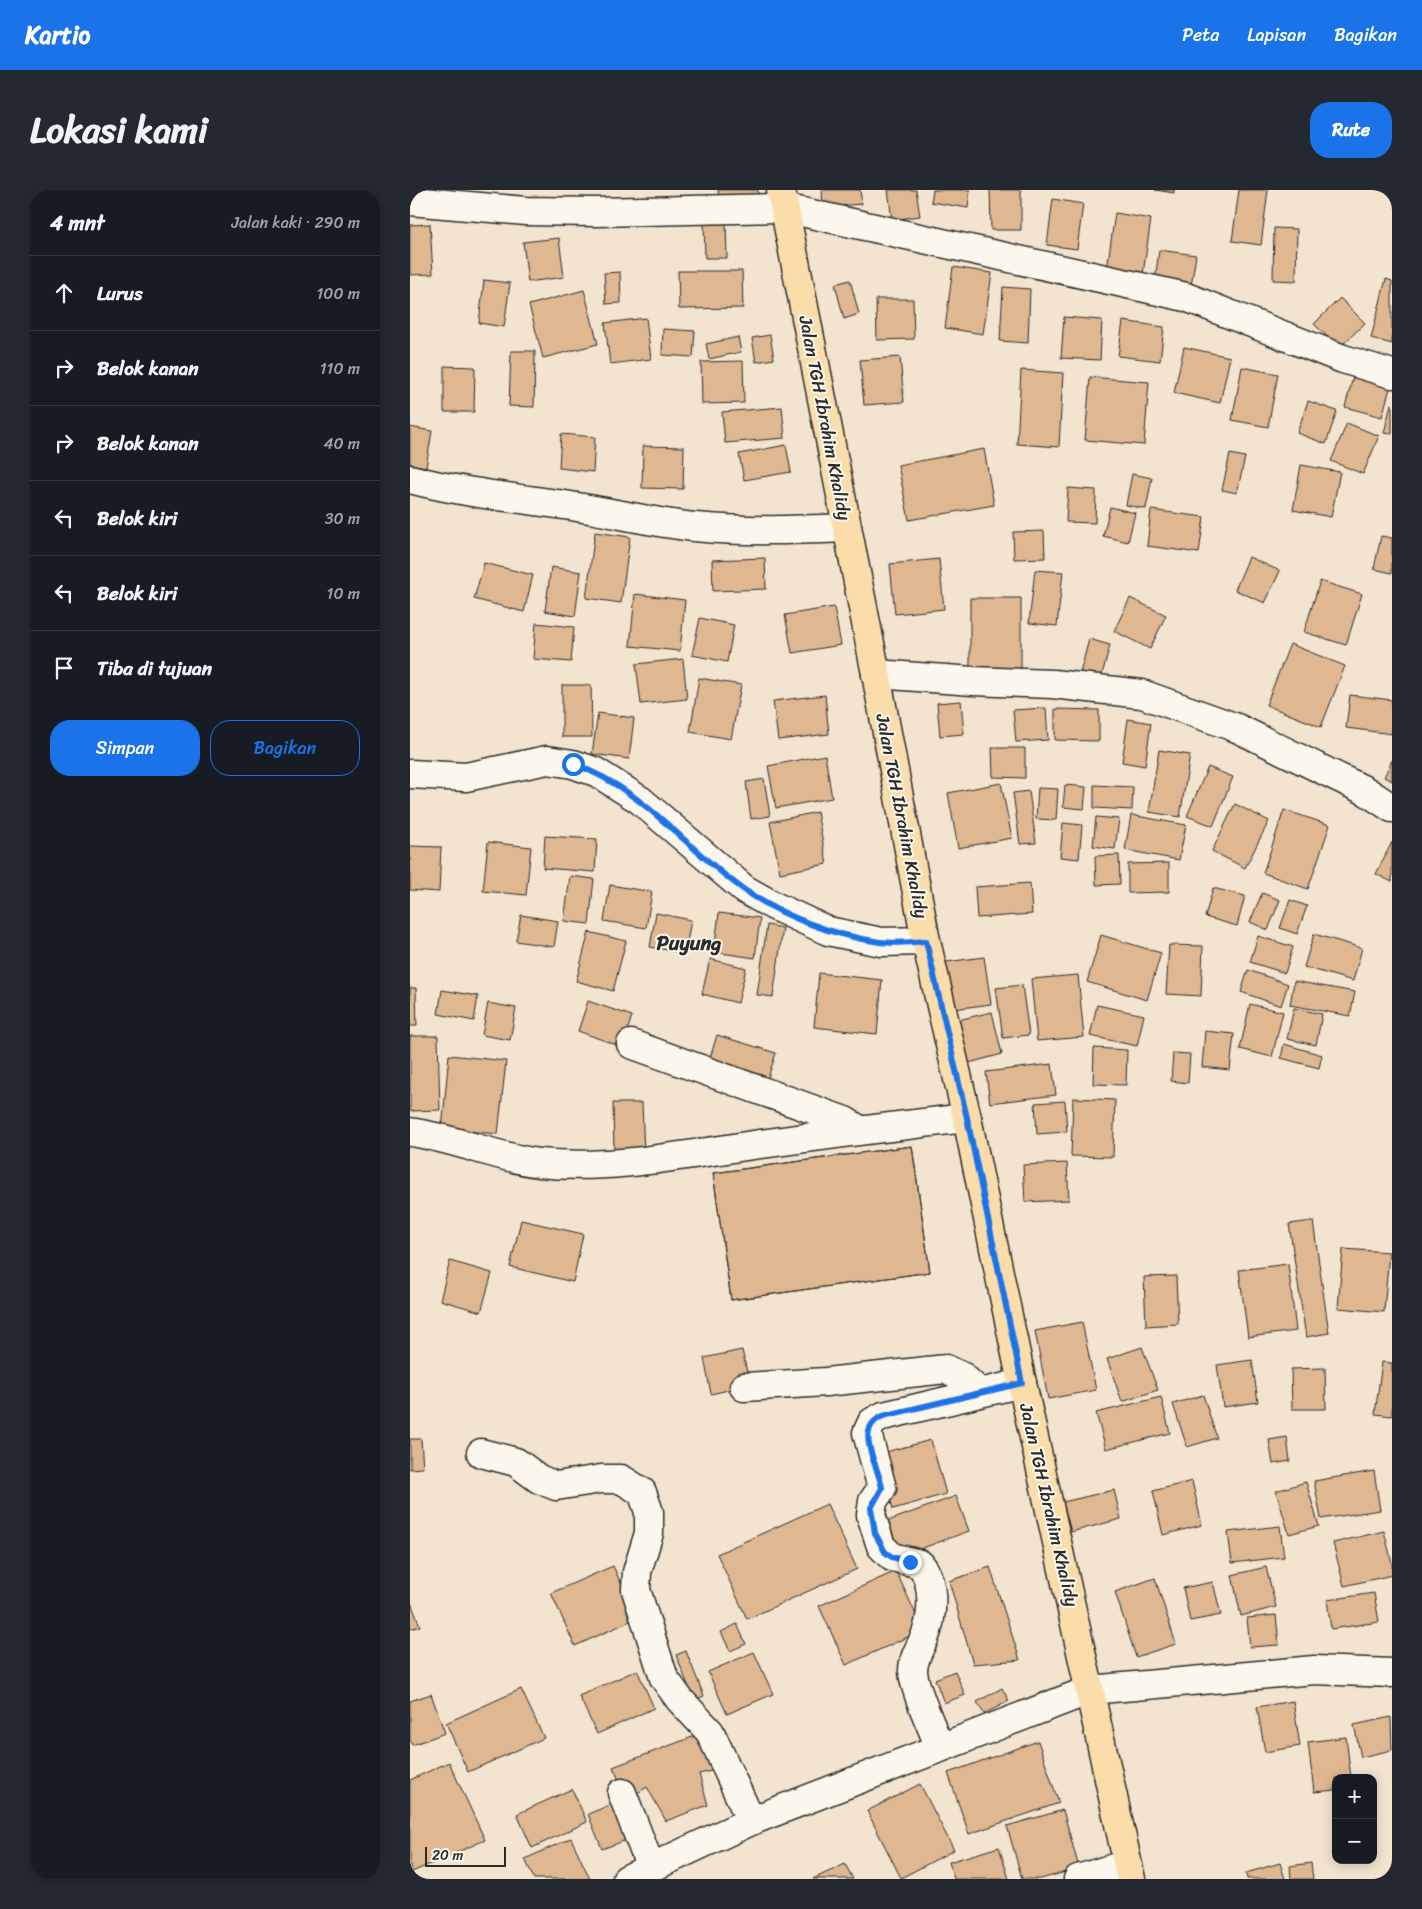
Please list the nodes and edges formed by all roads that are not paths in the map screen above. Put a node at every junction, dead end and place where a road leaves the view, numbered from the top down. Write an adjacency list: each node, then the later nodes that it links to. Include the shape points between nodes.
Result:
1 (783, 199): 2 (street, via 544,212); 3 (street, via 1186,297 1343,359); 5 (main road, Jalan TGH Ibrahim Khalidy)
2 (410, 201)
3 (1392, 374)
4 (410, 479): 5 (street, via 453,490 696,527 755,531)
5 (847, 528): 6 (main road, Jalan TGH Ibrahim Khalidy)
6 (876, 674): 8 (street, via 1054,684 1142,694 1237,728); 9 (main road, Jalan TGH Ibrahim Khalidy)
7 (410, 774): 9 (street, via 466,777 547,760 581,767 596,772 640,800 744,889 774,906 828,931 881,942)
8 (1392, 808)
9 (926, 941): 11 (main road, Jalan TGH Ibrahim Khalidy)
10 (631, 1044): 12 (street, via 845,1121)
11 (967, 1118): 12 (street); 14 (main road, Jalan TGH Ibrahim Khalidy)
12 (860, 1130): 13 (street, via 698,1153 582,1164 538,1162)
13 (410, 1132)
14 (1022, 1383): 16 (street); 19 (main road, Jalan TGH Ibrahim Khalidy)
15 (744, 1387): 16 (street, via 946,1369 963,1377)
16 (979, 1392): 20 (street, via 883,1416 872,1422 867,1433 882,1488 871,1508 875,1533 885,1552 901,1561 920,1564 928,1578 929,1623 916,1654 913,1672)
17 (481, 1453): 22 (street, via 516,1462 539,1480 556,1486 621,1479 642,1492 649,1512 649,1533 637,1572 636,1590 664,1678 710,1732)
18 (1392, 1673): 19 (street, via 1314,1670)
19 (1090, 1690): 20 (street); 23 (main road, Jalan TGH Ibrahim Khalidy)
20 (940, 1748): 22 (street)
21 (622, 1793): 24 (street)
22 (751, 1821): 24 (street)
23 (1129, 1872): 25 (street)
24 (639, 1873)
25 (1078, 1879)

